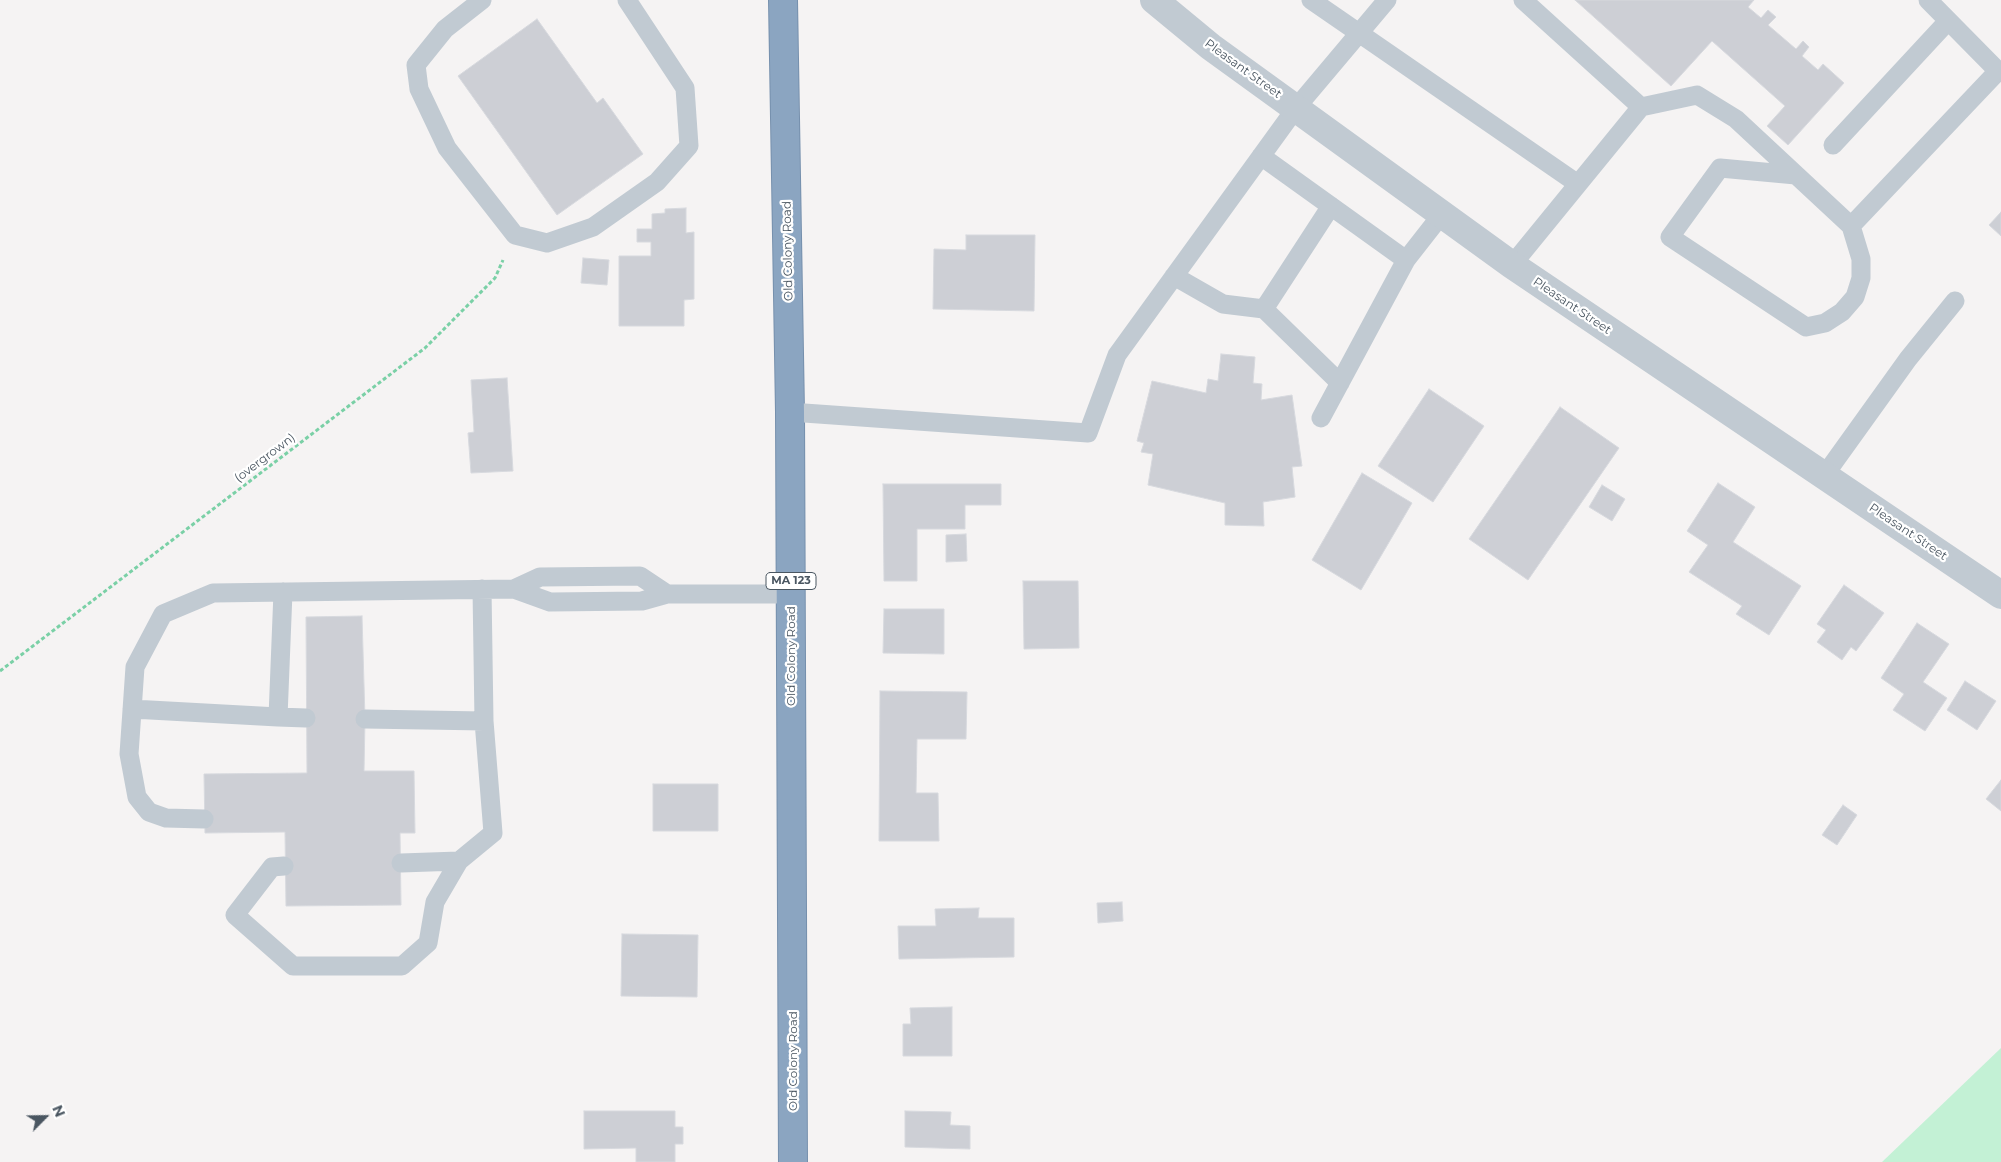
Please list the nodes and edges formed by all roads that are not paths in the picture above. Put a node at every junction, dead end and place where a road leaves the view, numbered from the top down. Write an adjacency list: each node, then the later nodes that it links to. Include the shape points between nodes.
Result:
1 (482, 0): 2 (lane, via 445,29 416,65 419,89 447,148 515,235 547,243 592,227 657,182 689,146 685,88)
2 (627, 0)
3 (783, 0): 26 (highway, Old Colony Road / MA 123)
4 (1154, 0): 12 (street, Pleasant Street, via 1211,47)
5 (1311, 0): 10 (lane)
6 (1387, 0): 10 (lane)
7 (1523, 0): 11 (lane)
8 (1928, 0): 9 (lane)
9 (1948, 21): 13 (lane); 19 (lane, via 1998,71)
10 (1359, 33): 12 (lane); 16 (lane)
11 (1641, 107): 15 (lane, via 1697,95 1736,119); 16 (lane)
12 (1296, 108): 14 (lane); 18 (street, Pleasant Street)
13 (1833, 145)
14 (1261, 156): 17 (lane); 22 (lane)
15 (1796, 175): 19 (lane); 19 (lane, via 1720,168 1670,237 1806,328 1834,318 1855,297 1861,278 1861,259)
16 (1578, 184): 21 (lane)
17 (1330, 206): 20 (lane); 24 (lane)
18 (1442, 214): 20 (lane); 21 (street, Pleasant Street)
19 (1851, 226)
20 (1406, 260): 25 (lane)
21 (1512, 265): 28 (street, Pleasant Street)
22 (1174, 276): 24 (lane, via 1223,304); 26 (lane, via 1117,355 1088,433)
23 (1955, 301): 28 (lane, via 1908,359)
24 (1264, 309): 25 (lane)
25 (1340, 383): 27 (lane)
26 (790, 412): 33 (highway, Old Colony Road / MA 123)
27 (1321, 418)
28 (1824, 476): 34 (street, Pleasant Street)
29 (482, 589): 30 (lane); 31 (lane); 39 (lane)
30 (514, 589): 32 (lane, via 550,602 642,601); 32 (lane, via 540,577 640,576)
31 (282, 592): 35 (lane, via 213,593 163,614 135,667); 36 (lane)
32 (667, 594): 33 (lane)
33 (791, 594): 44 (highway, Old Colony Road / MA 123)
34 (2001, 595)
35 (132, 709): 36 (lane); 40 (lane, via 129,754 137,797 150,812 166,818)
36 (278, 717): 37 (lane)
37 (306, 718)
38 (365, 719): 39 (lane)
39 (484, 721): 41 (lane, via 492,833)
40 (204, 819)
41 (460, 860): 42 (lane); 43 (lane, via 435,902 428,943 402,966 293,966 235,915 272,867)
42 (401, 863)
43 (284, 866)
44 (793, 1162)

